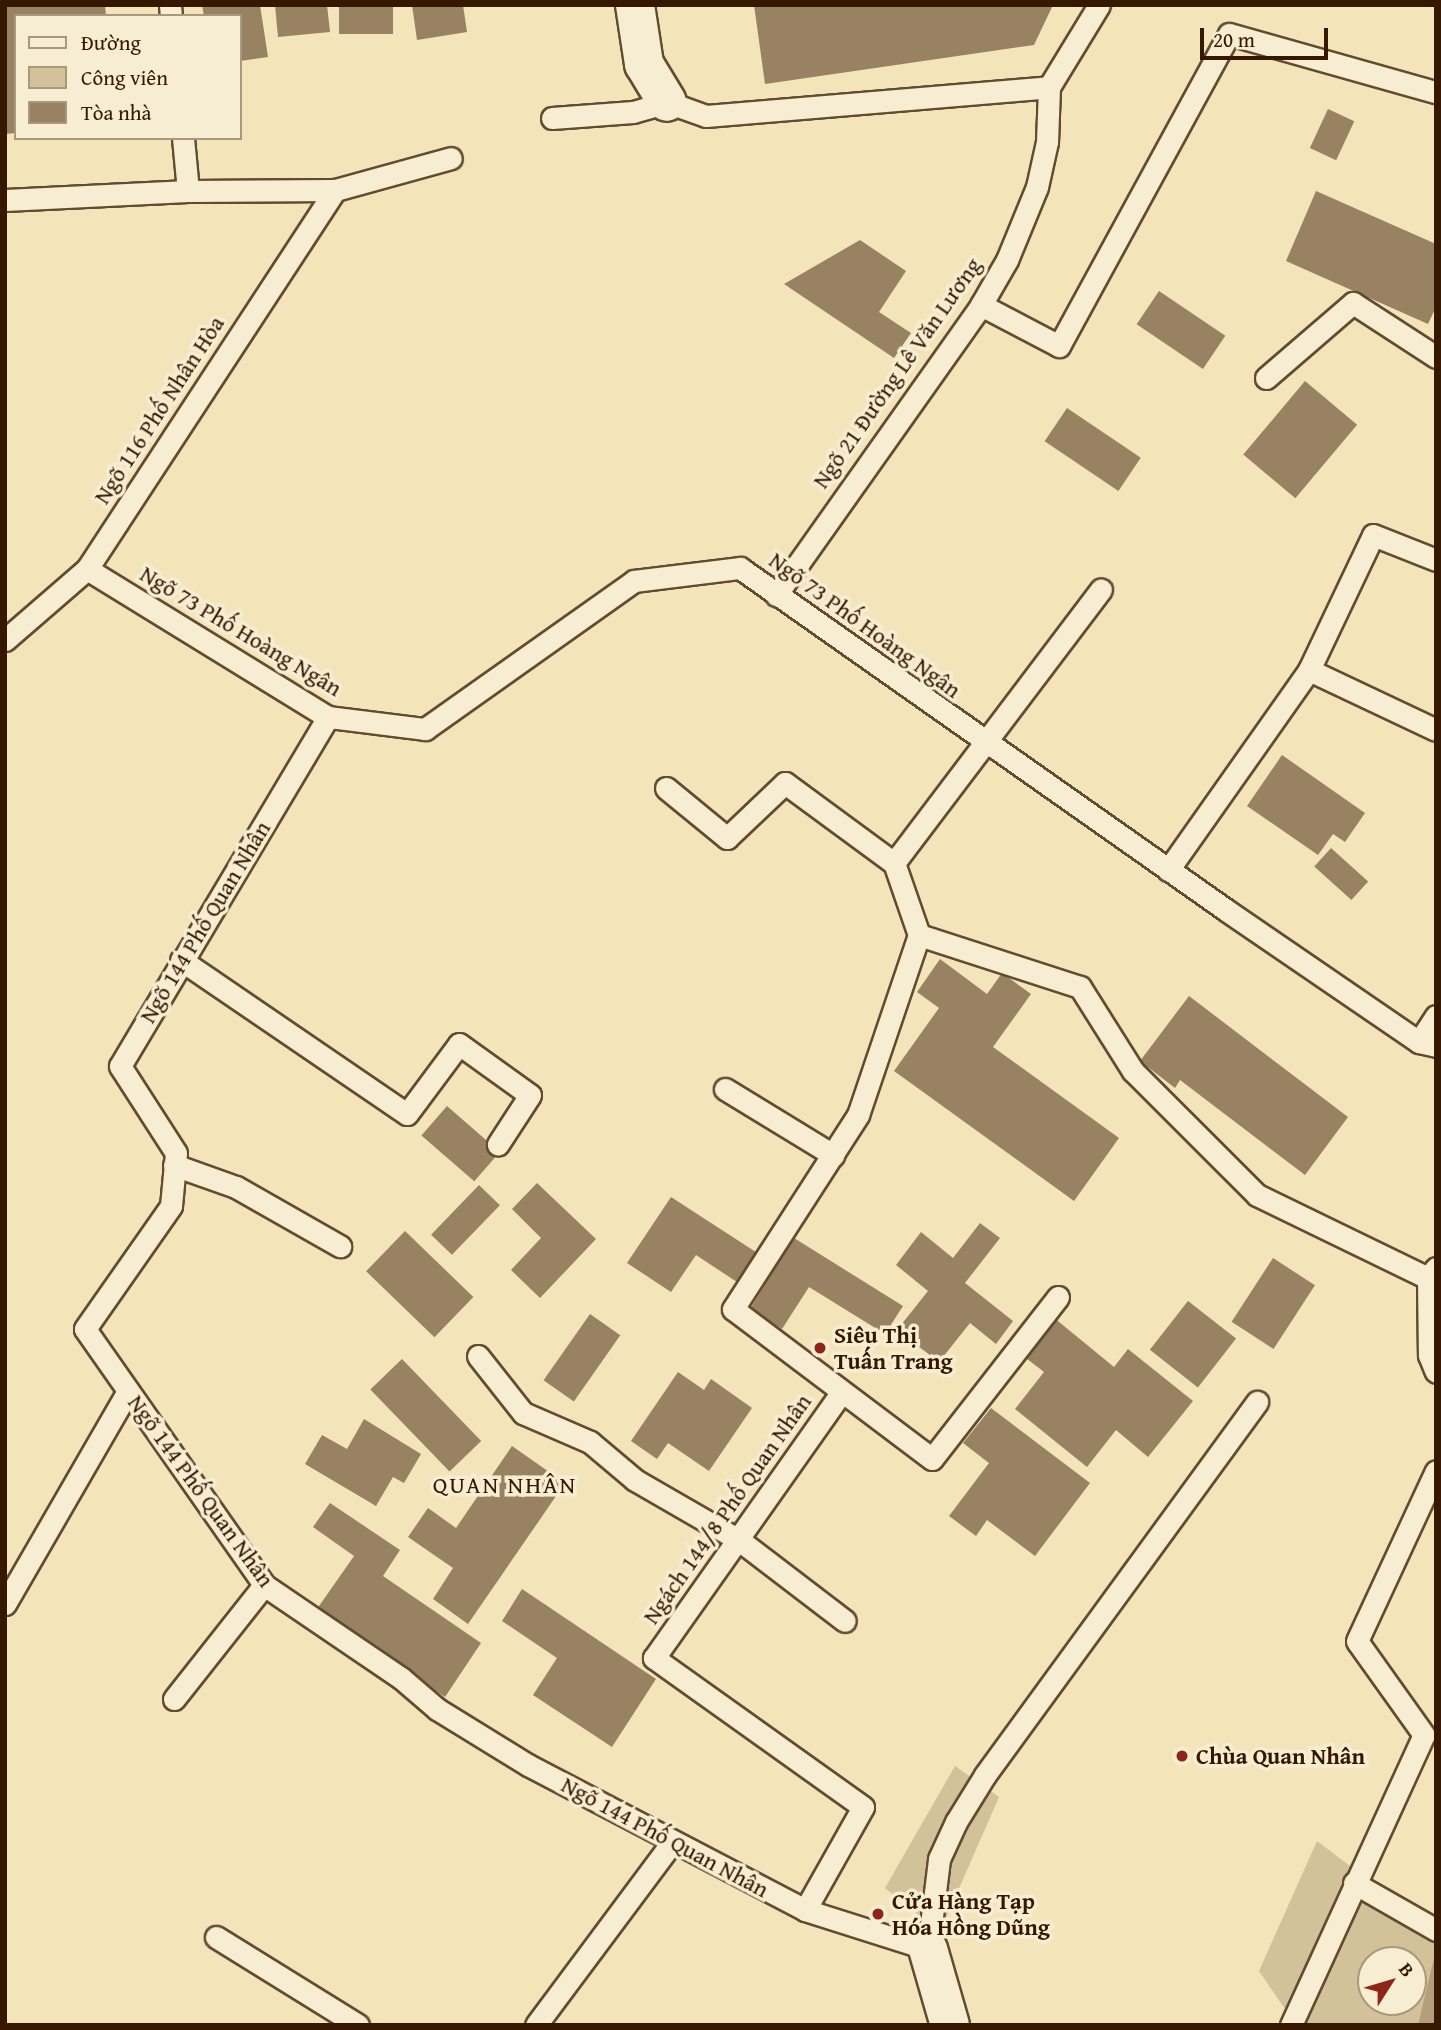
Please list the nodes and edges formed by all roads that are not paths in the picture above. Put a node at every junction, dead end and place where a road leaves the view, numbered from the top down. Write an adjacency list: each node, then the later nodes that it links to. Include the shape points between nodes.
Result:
1 (635, 5): 5 (street, via 644,64)
2 (1099, 5): 3 (lane, Ngõ 21 Đường Lê Văn Lương)
3 (1049, 88): 5 (lane, via 706,116); 12 (lane, Ngõ 21 Đường Lê Văn Lương, via 1047,142 1037,187 1012,249)
4 (1436, 92): 12 (lane, via 1229,34 1059,346)
5 (667, 102): 6 (lane, via 633,112)
6 (552, 118)
7 (183, 140): 10 (lane)
8 (451, 158): 9 (lane)
9 (334, 190): 10 (lane); 16 (lane, Ngõ 116 Phố Nhân Hòa)
10 (188, 191): 11 (lane)
11 (5, 200)
12 (981, 305): 18 (lane, Ngõ 21 Đường Lê Văn Lương)
13 (1436, 357): 14 (lane, via 1353,303)
14 (1266, 378)
15 (1436, 560): 20 (lane, via 1373,535)
16 (87, 569): 19 (lane, Ngõ 116 Phố Nhân Hòa); 21 (lane, Ngõ 73 Phố Hoàng Ngân)
17 (1101, 589): 23 (lane)
18 (776, 594): 21 (lane, Ngõ 73 Phố Hoàng Ngân, via 740,568 634,581 425,729); 23 (lane, Ngõ 73 Phố Hoàng Ngân)
19 (5, 640)
20 (1308, 670): 22 (lane); 26 (lane)
21 (328, 717): 28 (lane, Ngõ 144 Phố Quan Nhân)
22 (1436, 730)
23 (987, 744): 25 (lane); 26 (lane, Ngõ 73 Phố Hoàng Ngân)
24 (666, 788): 25 (lane, via 727,838 785,783)
25 (894, 863): 27 (lane)
26 (1168, 870): 30 (lane, Ngõ 73 Phố Hoàng Ngân)
27 (919, 935): 33 (lane, via 858,1115); 36 (lane, via 1080,987 1133,1071 1257,1195)
28 (181, 960): 32 (lane, via 407,1114 459,1044 530,1095); 34 (lane, Ngõ 144 Phố Quan Nhân, via 120,1066 176,1153)
29 (1436, 1016): 30 (lane)
30 (1427, 1044)
31 (725, 1089): 33 (lane)
32 (498, 1144)
33 (833, 1155): 41 (lane, via 733,1309)
34 (174, 1165): 35 (lane, via 236,1187); 40 (lane, Ngõ 144 Phố Quan Nhân, via 171,1206 85,1329)
35 (340, 1246)
36 (1432, 1273): 39 (lane, via 1429,1355)
37 (1058, 1297): 41 (lane, via 932,1460)
38 (478, 1356): 44 (lane, via 523,1413 590,1442 635,1480)
39 (1436, 1373)
40 (128, 1391): 45 (lane, Ngõ 144 Phố Quan Nhân); 46 (lane)
41 (841, 1393): 44 (lane, Ngách 144/8 Phố Quan Nhân)
42 (1257, 1402): 55 (lane, via 985,1774 956,1822 939,1858)
43 (1436, 1471): 49 (lane, via 1357,1641)
44 (739, 1540): 47 (lane); 52 (lane, Ngách 144/8 Phố Quan Nhân, via 653,1658 863,1807)
45 (264, 1585): 48 (lane); 50 (lane, Ngõ 144 Phố Quan Nhân, via 401,1678 437,1709 528,1765)
46 (5, 1604)
47 (845, 1621)
48 (174, 1699)
49 (1430, 1728): 51 (lane)
50 (673, 1841): 52 (lane, Ngõ 144 Phố Quan Nhân); 57 (lane)
51 (1354, 1883): 53 (lane); 59 (lane)
52 (805, 1910): 55 (lane, Ngõ 144 Phố Quan Nhân)
53 (1436, 1930)
54 (216, 1937): 56 (lane)
55 (928, 1949): 58 (street)
56 (358, 2025)
57 (536, 2025)
58 (950, 2025)
59 (1291, 2025)

